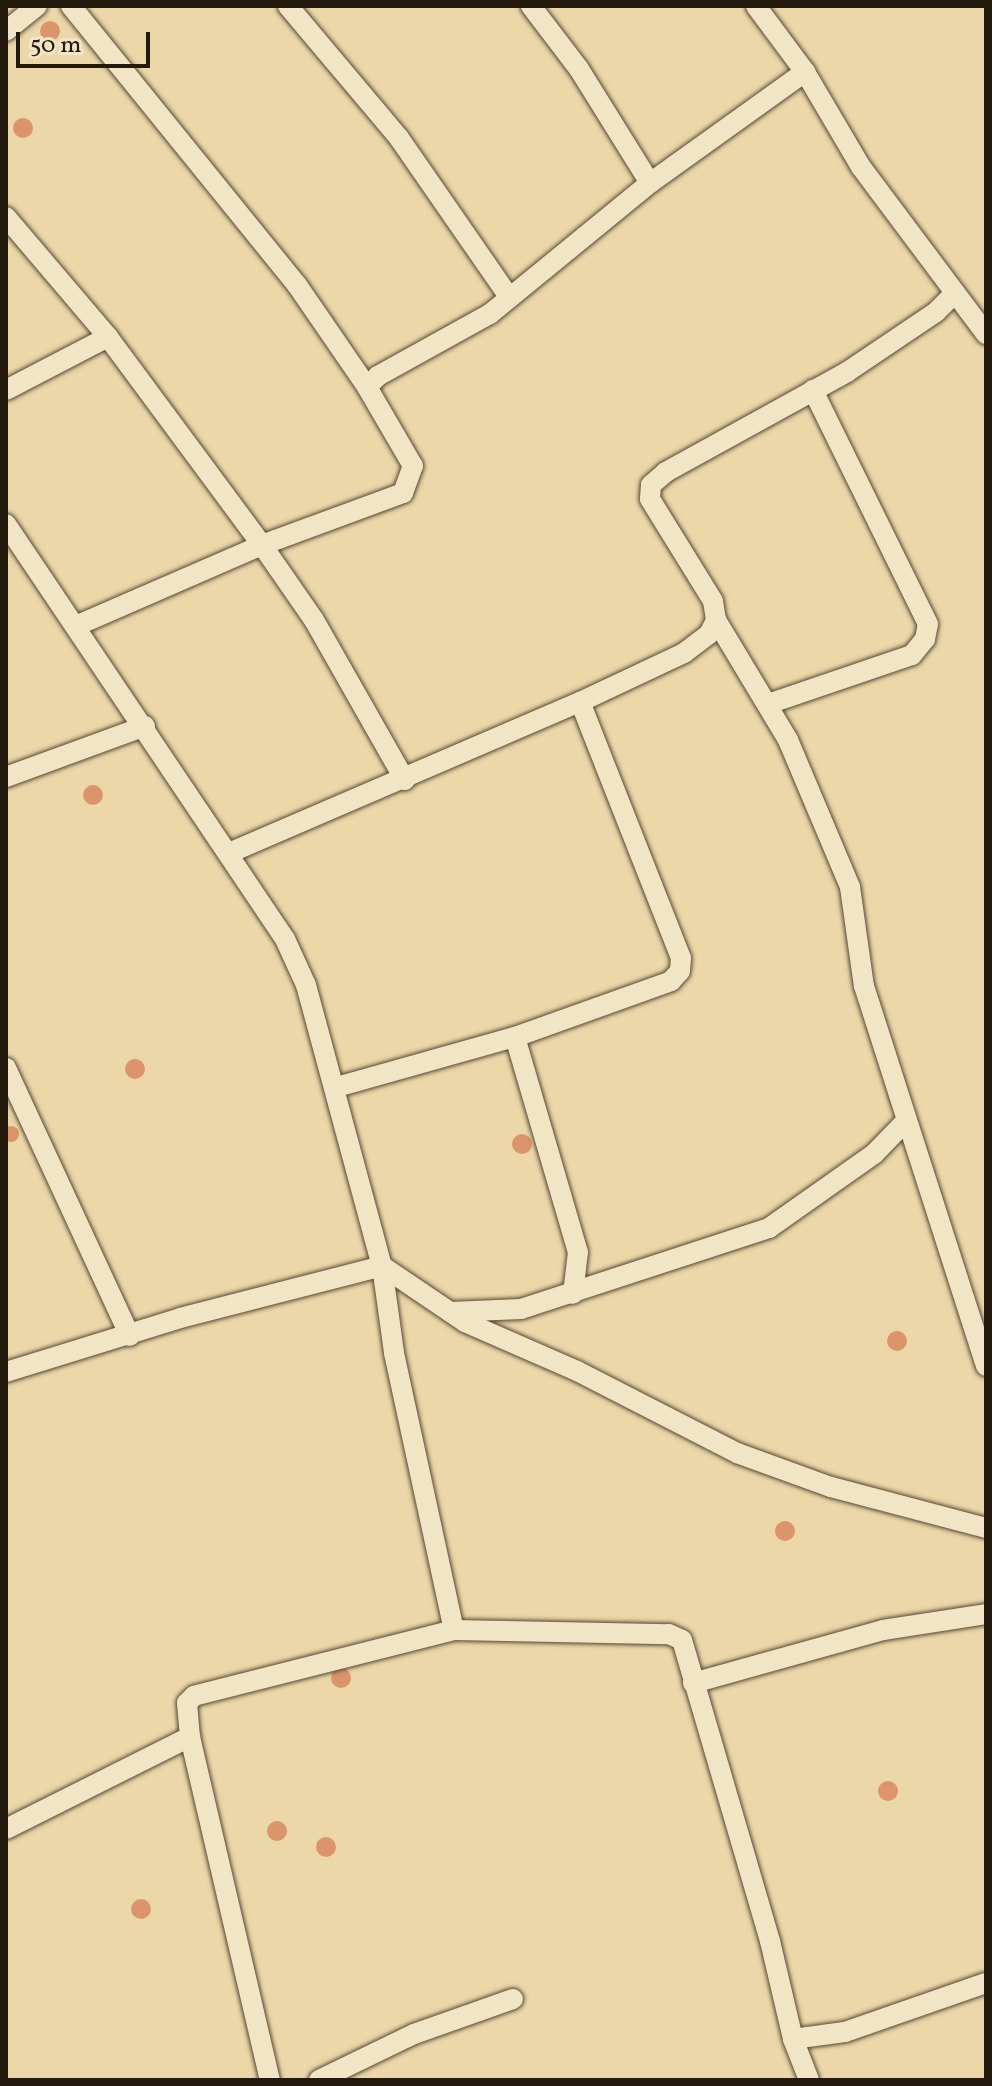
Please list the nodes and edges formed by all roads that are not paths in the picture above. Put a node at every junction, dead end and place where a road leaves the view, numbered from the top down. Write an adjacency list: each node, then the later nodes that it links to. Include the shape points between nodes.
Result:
1 (37, 6): 6 (street)
2 (71, 6): 14 (street, via 297,285)
3 (288, 6): 11 (street, via 408,149)
4 (531, 6): 8 (street)
5 (756, 6): 7 (street)
6 (6, 31)
7 (805, 72): 8 (street); 10 (street, via 861,167)
8 (650, 183): 11 (street)
9 (9, 228): 13 (street)
10 (955, 293): 12 (street); 16 (street, via 936,312)
11 (509, 297): 14 (street, via 490,314)
12 (986, 334)
13 (108, 337): 15 (street); 18 (street)
14 (367, 387): 18 (street, via 413,466 403,493)
15 (6, 390)
16 (813, 390): 19 (street, via 651,485 650,499 713,601); 22 (street, via 928,624 925,639 912,655)
17 (6, 524): 20 (street)
18 (262, 545): 20 (street); 25 (street, via 314,620)
19 (716, 620): 21 (street, via 709,634 684,653); 22 (street)
20 (78, 625): 23 (street)
21 (580, 702): 25 (street); 27 (street, via 681,958 680,971 671,981)
22 (768, 704): 30 (street, via 850,887 864,986)
23 (145, 726): 24 (street); 26 (street)
24 (6, 777)
25 (405, 780): 26 (street)
26 (229, 853): 29 (street, via 285,939 306,985)
27 (515, 1037): 29 (street); 32 (street, via 578,1252)
28 (6, 1068): 34 (street)
29 (337, 1087): 31 (street)
30 (906, 1121): 32 (street, via 874,1154 769,1228); 35 (street)
31 (382, 1266): 33 (street); 34 (street); 39 (street, via 394,1353)
32 (573, 1294): 33 (street, via 521,1309)
33 (450, 1312): 37 (street, via 737,1453 831,1487)
34 (130, 1336): 36 (street)
35 (986, 1366)
36 (6, 1372)
37 (986, 1528)
38 (986, 1614): 40 (street, via 868,1633)
39 (454, 1630): 40 (street, via 669,1634 682,1640); 41 (street, via 194,1696 187,1703)
40 (693, 1683): 45 (street, via 770,1941)
41 (190, 1737): 42 (street); 46 (street)
42 (6, 1829)
43 (986, 1983): 45 (street, via 845,2032)
44 (513, 1999): 47 (street, via 414,2034)
45 (793, 2039): 48 (street)
46 (270, 2080)
47 (319, 2080)
48 (809, 2080)

